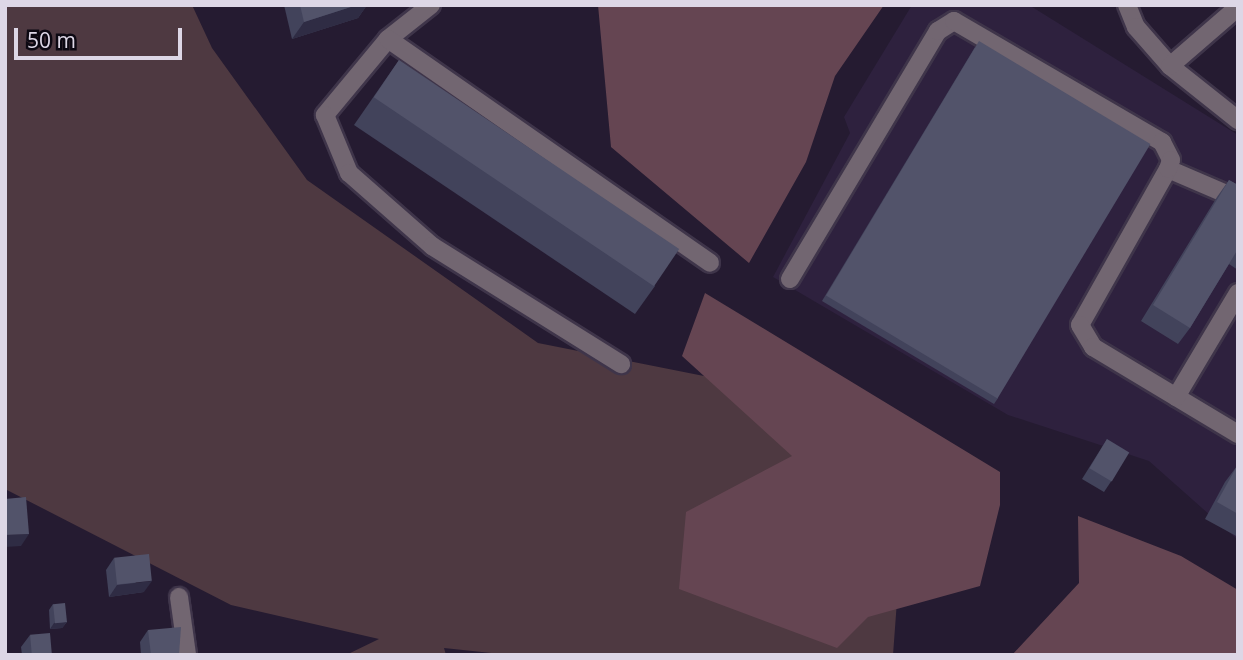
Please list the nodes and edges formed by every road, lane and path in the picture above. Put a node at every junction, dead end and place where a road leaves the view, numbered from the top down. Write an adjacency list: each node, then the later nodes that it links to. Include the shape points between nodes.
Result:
1 (431, 5): 4 (street)
2 (1127, 5): 5 (street, via 1136,27)
3 (1238, 7): 5 (street)
4 (388, 39): 9 (street); 12 (street, via 325,115 349,173 432,246)
5 (1170, 66): 6 (street)
6 (1238, 120)
7 (1168, 169): 8 (street); 10 (street, via 1171,160 1162,142 954,21 938,31); 13 (street, via 1080,325 1093,347)
8 (1238, 199)
9 (710, 263)
10 (790, 279)
11 (1235, 302): 13 (street)
12 (621, 364)
13 (1175, 397): 14 (street)
14 (1238, 434)
15 (179, 597): 16 (street)
16 (187, 655)

